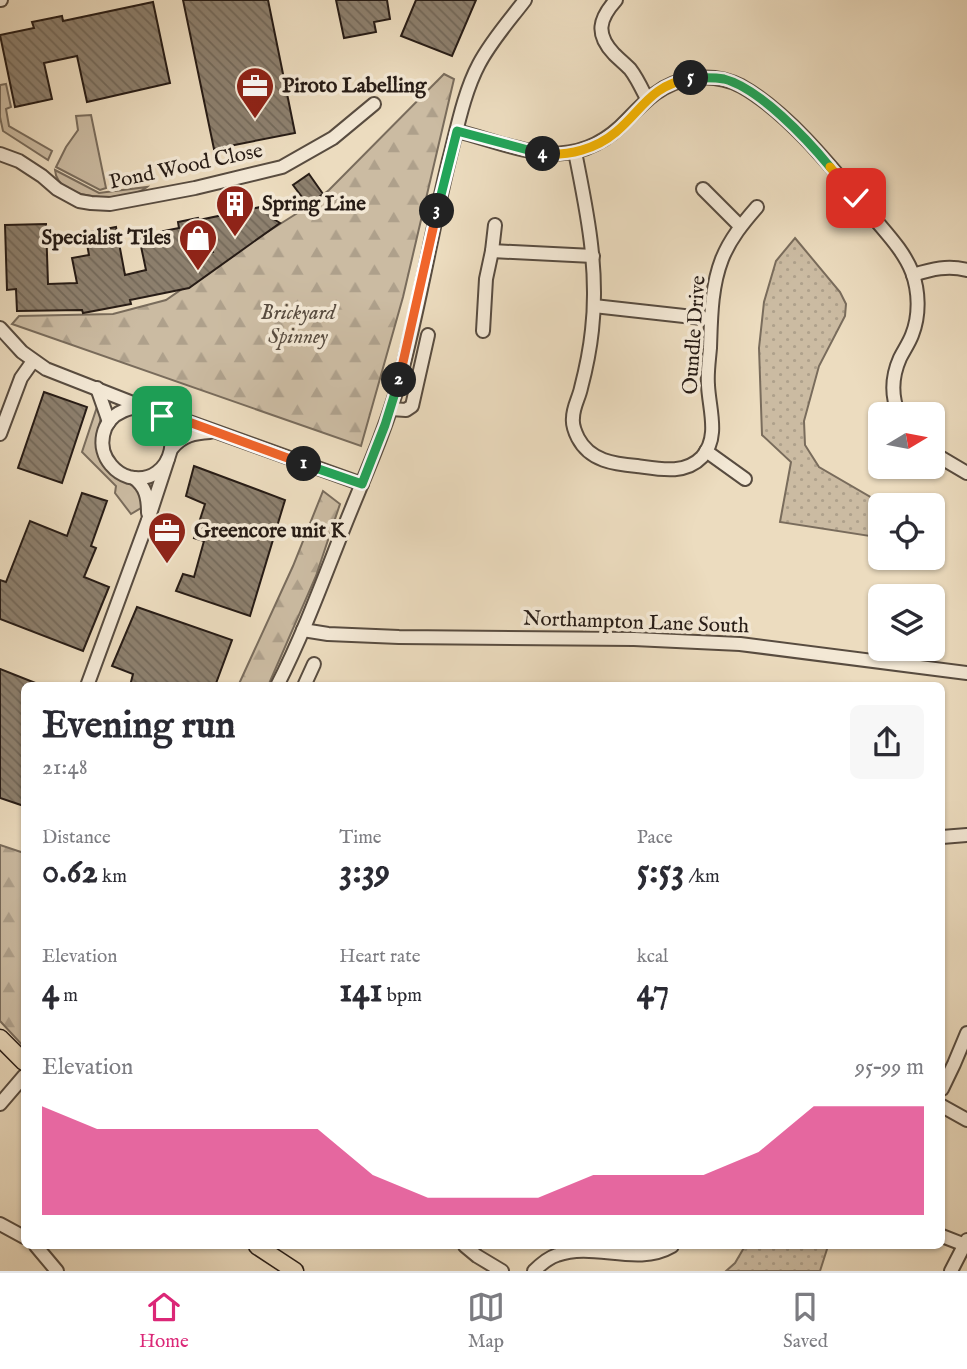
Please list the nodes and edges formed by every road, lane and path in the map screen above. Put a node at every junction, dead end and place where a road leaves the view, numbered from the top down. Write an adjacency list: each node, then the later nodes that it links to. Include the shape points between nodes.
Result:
1 (525, 0): 5 (street, via 478,66)
2 (616, 0): 3 (street, via 603,17 604,42 630,69)
3 (647, 99): 6 (street, via 616,132); 15 (street, via 673,83 706,77 724,79 758,97 817,151 902,253)
4 (374, 104): 7 (street, Pond Wood Close, via 334,138 282,167 110,204 79,201 25,165)
5 (457, 131): 6 (street, via 538,153); 25 (street)
6 (575, 152): 13 (street)
7 (0, 155)
8 (703, 189): 11 (street)
9 (757, 207): 11 (street, Oundle Drive)
10 (495, 225): 12 (street)
11 (740, 226): 17 (street, Oundle Drive, via 716,277)
12 (492, 251): 13 (street); 19 (street)
13 (593, 256): 16 (street)
14 (967, 270): 15 (street, via 935,268)
15 (913, 275): 23 (street, via 916,321 894,382)
16 (594, 306): 17 (street); 29 (street, via 586,367 572,419 582,446 612,463 674,470 692,464)
17 (711, 319): 29 (street, Oundle Drive, via 708,384 712,433)
18 (0, 328): 21 (street)
19 (483, 331)
20 (428, 335): 25 (street, via 412,406)
21 (33, 361): 22 (street); 28 (street, via 21,379)
22 (97, 388): 24 (street); 26 (street)
23 (895, 402)
24 (148, 408): 26 (street, via 124,410); 27 (street); 30 (street, via 168,426)
25 (391, 409): 35 (street)
26 (108, 422): 33 (street, via 103,453 115,470)
27 (214, 432): 30 (street, via 188,435); 35 (street)
28 (0, 434)
29 (706, 451): 34 (street)
30 (170, 454): 33 (street, via 164,466); 36 (street)
31 (945, 460): 32 (street)
32 (967, 473)
33 (134, 478): 36 (street, via 148,499)
34 (745, 479)
35 (362, 484): 37 (street)
36 (148, 520): 40 (street)
37 (303, 630): 39 (street, Northampton Lane South, via 399,637 740,644); 41 (street)
38 (314, 664): 42 (street)
39 (967, 673)
40 (88, 682)
41 (279, 682)
42 (306, 682)
43 (967, 835): 44 (street)
44 (945, 837)
45 (967, 1032): 49 (street)
46 (0, 1038): 47 (main road)
47 (21, 1059)
48 (21, 1080): 50 (street)
49 (945, 1083)
50 (0, 1104)
51 (945, 1108): 52 (street)
52 (967, 1120)
53 (0, 1224): 54 (street)
54 (21, 1235)
55 (945, 1237): 56 (street)
56 (966, 1242): 67 (street)
57 (39, 1249): 63 (street)
58 (262, 1249): 64 (main road)
59 (469, 1249): 65 (street)
60 (577, 1249): 66 (street, via 557,1255)
61 (587, 1249): 62 (street, via 628,1255)
62 (666, 1249)
63 (57, 1271)
64 (295, 1271)
65 (502, 1271)
66 (534, 1271)
67 (951, 1271)

